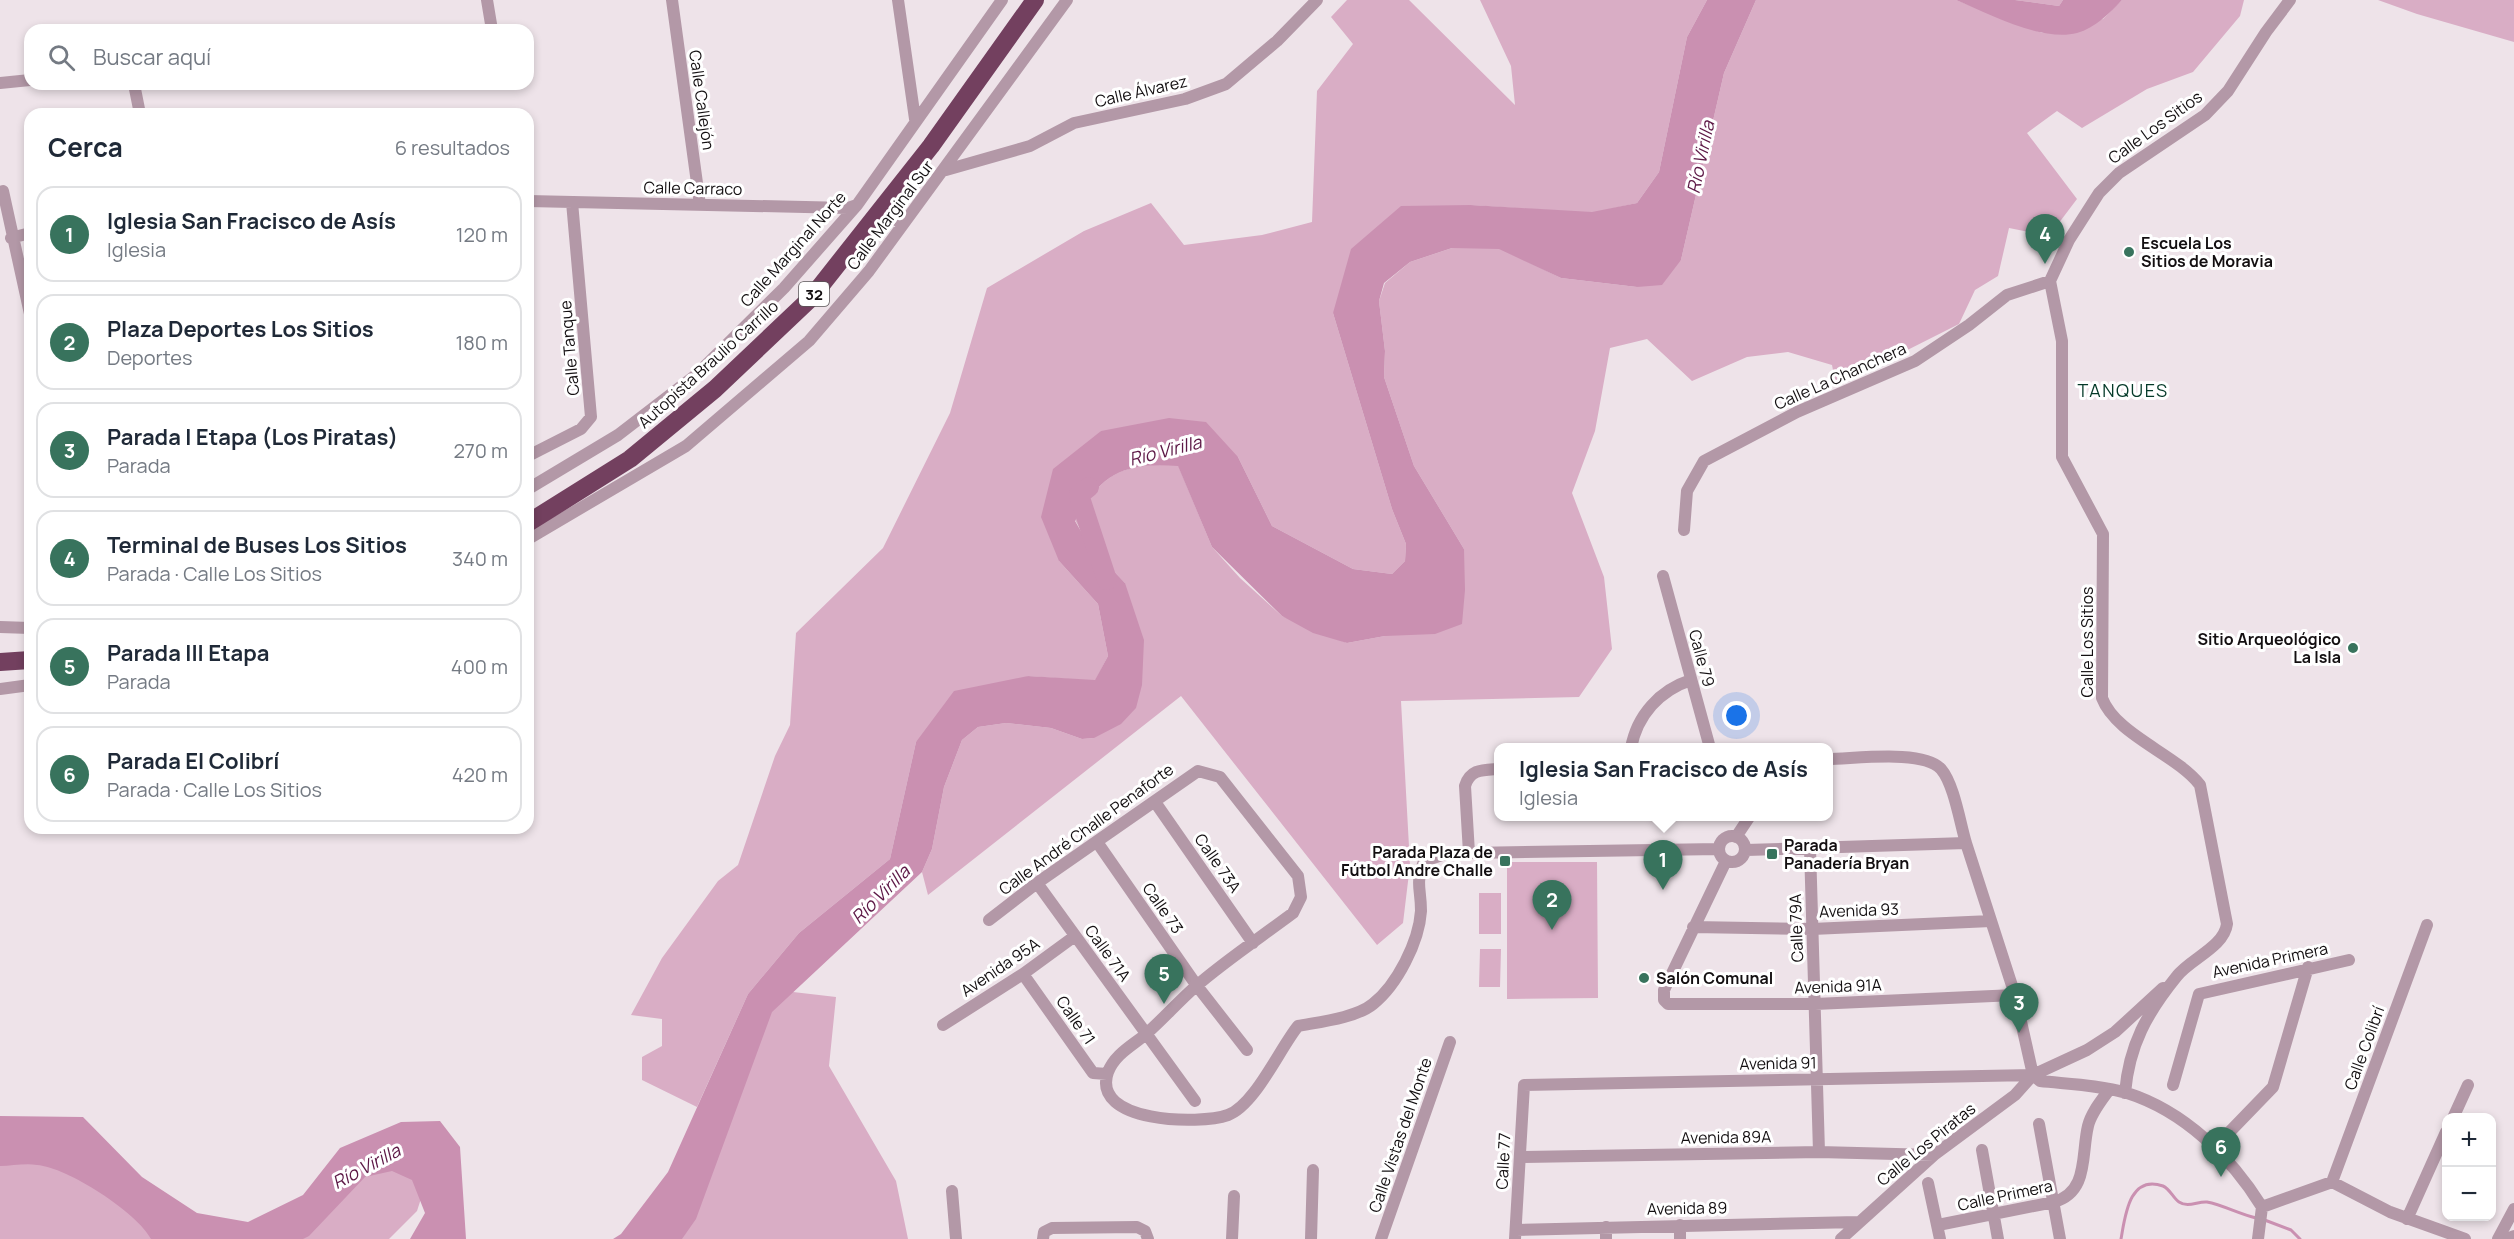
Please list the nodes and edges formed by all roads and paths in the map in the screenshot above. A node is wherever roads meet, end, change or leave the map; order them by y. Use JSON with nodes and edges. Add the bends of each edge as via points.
{"nodes":[{"id":1,"x":487,"y":0,"type":"edge"},
{"id":2,"x":672,"y":0,"type":"edge"},
{"id":3,"x":898,"y":0,"type":"edge"},
{"id":4,"x":1002,"y":0,"type":"edge"},
{"id":5,"x":1035,"y":0,"type":"edge"},
{"id":6,"x":1067,"y":0,"type":"edge"},
{"id":7,"x":1317,"y":0,"type":"edge"},
{"id":8,"x":2290,"y":0,"type":"edge"},
{"id":9,"x":491,"y":24,"type":"edge"},
{"id":10,"x":24,"y":81,"type":"edge"},
{"id":11,"x":0,"y":83,"type":"edge"},
{"id":12,"x":135,"y":90,"type":"edge"},
{"id":13,"x":139,"y":108,"type":"edge"},
{"id":14,"x":915,"y":119,"type":"junction"},
{"id":15,"x":945,"y":170,"type":"junction"},
{"id":16,"x":3,"y":191,"type":"dead end"},
{"id":17,"x":534,"y":201,"type":"edge"},
{"id":18,"x":572,"y":202,"type":"junction"},
{"id":19,"x":700,"y":205,"type":"junction"},
{"id":20,"x":857,"y":205,"type":"junction"},
{"id":21,"x":884,"y":208,"type":"junction"},
{"id":22,"x":902,"y":225,"type":"junction"},
{"id":23,"x":24,"y":235,"type":"edge"},
{"id":24,"x":11,"y":238,"type":"junction"},
{"id":25,"x":2050,"y":281,"type":"junction"},
{"id":26,"x":24,"y":290,"type":"edge"},
{"id":27,"x":534,"y":453,"type":"edge"},
{"id":28,"x":534,"y":485,"type":"edge"},
{"id":29,"x":534,"y":519,"type":"edge"},
{"id":30,"x":1684,"y":530,"type":"dead end"},
{"id":31,"x":534,"y":535,"type":"edge"},
{"id":32,"x":1663,"y":576,"type":"dead end"},
{"id":33,"x":0,"y":627,"type":"edge"},
{"id":34,"x":24,"y":628,"type":"edge"},
{"id":35,"x":24,"y":660,"type":"edge"},
{"id":36,"x":0,"y":662,"type":"edge"},
{"id":37,"x":1691,"y":680,"type":"junction"},
{"id":38,"x":24,"y":686,"type":"edge"},
{"id":39,"x":0,"y":688,"type":"edge"},
{"id":40,"x":1631,"y":743,"type":"edge"},
{"id":41,"x":1709,"y":743,"type":"edge"},
{"id":42,"x":1833,"y":759,"type":"edge"},
{"id":43,"x":1494,"y":769,"type":"edge"},
{"id":44,"x":1155,"y":802,"type":"junction"},
{"id":45,"x":1747,"y":821,"type":"edge"},
{"id":46,"x":1736,"y":837,"type":"junction"},
{"id":47,"x":1096,"y":842,"type":"junction"},
{"id":48,"x":1966,"y":843,"type":"junction"},
{"id":49,"x":1810,"y":848,"type":"junction"},
{"id":50,"x":1719,"y":849,"type":"junction"},
{"id":51,"x":1746,"y":850,"type":"junction"},
{"id":52,"x":1469,"y":853,"type":"junction"},
{"id":53,"x":1726,"y":861,"type":"junction"},
{"id":54,"x":1036,"y":883,"type":"junction"},
{"id":55,"x":989,"y":920,"type":"dead end"},
{"id":56,"x":1991,"y":921,"type":"junction"},
{"id":57,"x":2427,"y":925,"type":"dead end"},
{"id":58,"x":1693,"y":927,"type":"junction"},
{"id":59,"x":1812,"y":928,"type":"junction"},
{"id":60,"x":1075,"y":936,"type":"junction"},
{"id":61,"x":1253,"y":943,"type":"junction"},
{"id":62,"x":2349,"y":960,"type":"dead end"},
{"id":63,"x":2308,"y":967,"type":"junction"},
{"id":64,"x":1023,"y":974,"type":"junction"},
{"id":65,"x":2178,"y":975,"type":"junction"},
{"id":66,"x":1197,"y":986,"type":"junction"},
{"id":67,"x":2015,"y":996,"type":"junction"},
{"id":68,"x":1815,"y":1004,"type":"junction"},
{"id":69,"x":943,"y":1025,"type":"dead end"},
{"id":70,"x":1146,"y":1034,"type":"junction"},
{"id":71,"x":1450,"y":1042,"type":"dead end"},
{"id":72,"x":1247,"y":1050,"type":"dead end"},
{"id":73,"x":1107,"y":1074,"type":"junction"},
{"id":74,"x":2033,"y":1075,"type":"junction"},
{"id":75,"x":1817,"y":1078,"type":"junction"},
{"id":76,"x":2173,"y":1084,"type":"dead end"},
{"id":77,"x":1524,"y":1085,"type":"joint"},
{"id":78,"x":2468,"y":1085,"type":"dead end"},
{"id":79,"x":2109,"y":1090,"type":"junction"},
{"id":80,"x":2125,"y":1093,"type":"junction"},
{"id":81,"x":1195,"y":1101,"type":"dead end"},
{"id":82,"x":2455,"y":1113,"type":"edge"},
{"id":83,"x":2039,"y":1124,"type":"dead end"},
{"id":84,"x":2442,"y":1141,"type":"edge"},
{"id":85,"x":2215,"y":1147,"type":"junction"},
{"id":86,"x":1982,"y":1150,"type":"dead end"},
{"id":87,"x":1819,"y":1152,"type":"junction"},
{"id":88,"x":1934,"y":1155,"type":"junction"},
{"id":89,"x":1520,"y":1157,"type":"junction"},
{"id":90,"x":1313,"y":1170,"type":"dead end"},
{"id":91,"x":2332,"y":1182,"type":"junction"},
{"id":92,"x":1928,"y":1183,"type":"dead end"},
{"id":93,"x":952,"y":1191,"type":"dead end"},
{"id":94,"x":1234,"y":1196,"type":"dead end"},
{"id":95,"x":2054,"y":1202,"type":"junction"},
{"id":96,"x":2262,"y":1207,"type":"junction"},
{"id":97,"x":2514,"y":1209,"type":"edge"},
{"id":98,"x":1995,"y":1215,"type":"junction"},
{"id":99,"x":2407,"y":1219,"type":"junction"},
{"id":100,"x":1858,"y":1222,"type":"junction"},
{"id":101,"x":1680,"y":1225,"type":"junction"},
{"id":102,"x":1938,"y":1225,"type":"junction"},
{"id":103,"x":1606,"y":1233,"type":"edge"},
{"id":104,"x":1516,"y":1234,"type":"edge"},
{"id":105,"x":2514,"y":1236,"type":"edge"},
{"id":106,"x":956,"y":1239,"type":"edge"},
{"id":107,"x":1043,"y":1239,"type":"edge"},
{"id":108,"x":1148,"y":1239,"type":"edge"},
{"id":109,"x":1232,"y":1239,"type":"edge"},
{"id":110,"x":1311,"y":1239,"type":"edge"},
{"id":111,"x":1381,"y":1239,"type":"edge"},
{"id":112,"x":1680,"y":1239,"type":"edge"},
{"id":113,"x":1841,"y":1239,"type":"edge"},
{"id":114,"x":1940,"y":1239,"type":"edge"},
{"id":115,"x":1998,"y":1239,"type":"edge"},
{"id":116,"x":2060,"y":1239,"type":"edge"},
{"id":117,"x":2258,"y":1239,"type":"edge"},
{"id":118,"x":2465,"y":1239,"type":"edge"},
{"id":119,"x":2498,"y":1239,"type":"edge"},
{"id":120,"x":2506,"y":1239,"type":"edge"}],
"edges":[{"from":1,"to":9,"type":"street"},
{"from":2,"to":19,"type":"street","name":"Calle Callejón"},
{"from":3,"to":14,"type":"street"},
{"from":4,"to":14,"type":"street","name":"Calle Marginal Norte"},
{"from":5,"to":21,"type":"highway","name":"Autopista Braulio Carrillo","number":"32"},
{"from":6,"to":15,"type":"street","name":"Calle Marginal Sur"},
{"from":7,"to":15,"type":"street","name":"Calle Álvarez","via":[[1226,84],[1185,99],[1074,123],[1030,146]]},
{"from":8,"to":25,"type":"street","name":"Calle Los Sitios","via":[[2228,91],[2205,115],[2119,173],[2099,193],[2069,240]]},
{"from":10,"to":11,"type":"street"},
{"from":12,"to":13,"type":"street"},
{"from":14,"to":20,"type":"street","name":"Calle Marginal Norte"},
{"from":15,"to":22,"type":"street","name":"Calle Marginal Sur"},
{"from":16,"to":24,"type":"street"},
{"from":17,"to":18,"type":"street","name":"Calle Carraco"},
{"from":18,"to":19,"type":"street","name":"Calle Carraco"},
{"from":18,"to":27,"type":"street","name":"Calle Tanque","via":[[591,417],[580,429]]},
{"from":19,"to":20,"type":"street","name":"Calle Carraco"},
{"from":20,"to":28,"type":"street","name":"Calle Marginal Norte","via":[[784,288],[696,375],[618,435]]},
{"from":21,"to":22,"type":"street"},
{"from":21,"to":29,"type":"highway","name":"Autopista Braulio Carrillo","number":"32","via":[[811,298],[715,389],[630,459]]},
{"from":22,"to":31,"type":"street","name":"Calle Marginal Sur","via":[[869,271],[809,341],[686,446]]},
{"from":23,"to":24,"type":"street"},
{"from":24,"to":26,"type":"street"},
{"from":25,"to":30,"type":"street","name":"Calle La Chanchera","via":[[2007,295],[1915,361],[1797,412],[1704,461],[1687,491]]},
{"from":25,"to":65,"type":"street","name":"Calle Los Sitios","via":[[2062,341],[2062,457],[2103,534],[2102,698],[2129,729],[2198,782],[2205,801],[2226,928]]},
{"from":32,"to":37,"type":"street","name":"Calle 79"},
{"from":33,"to":34,"type":"street"},
{"from":35,"to":36,"type":"highway"},
{"from":37,"to":40,"type":"street","via":[[1658,698],[1637,726]]},
{"from":37,"to":41,"type":"street","name":"Calle 79"},
{"from":38,"to":39,"type":"street"},
{"from":42,"to":48,"type":"street","via":[[1910,757],[1934,763],[1947,780]]},
{"from":43,"to":52,"type":"street","via":[[1479,770],[1467,778]]},
{"from":44,"to":47,"type":"street","name":"Calle André Challe Penaforte"},
{"from":44,"to":61,"type":"street","name":"Calle 73A"},
{"from":44,"to":61,"type":"street","name":"Calle André Challe Penaforte","via":[[1198,771],[1220,777],[1298,876],[1301,897],[1293,913]]},
{"from":45,"to":46,"type":"street"},
{"from":46,"to":50,"type":"street","via":[[1723,840]]},
{"from":46,"to":51,"type":"street"},
{"from":47,"to":54,"type":"street","name":"Calle André Challe Penaforte"},
{"from":47,"to":66,"type":"street","name":"Calle 73"},
{"from":48,"to":49,"type":"street"},
{"from":48,"to":56,"type":"street"},
{"from":49,"to":51,"type":"street"},
{"from":49,"to":59,"type":"street","name":"Calle 79A"},
{"from":50,"to":52,"type":"street"},
{"from":50,"to":53,"type":"street"},
{"from":51,"to":53,"type":"street","via":[[1737,862]]},
{"from":52,"to":73,"type":"street","via":[[1424,861],[1418,878],[1421,911],[1414,942],[1403,967],[1373,1005],[1341,1018],[1298,1026],[1283,1044],[1267,1075],[1229,1115],[1189,1119],[1128,1111],[1110,1097]]},
{"from":53,"to":58,"type":"street"},
{"from":54,"to":55,"type":"street","name":"Calle André Challe Penaforte"},
{"from":54,"to":60,"type":"street","name":"Calle 71A"},
{"from":56,"to":59,"type":"street","name":"Avenida 93"},
{"from":56,"to":67,"type":"street"},
{"from":57,"to":91,"type":"street","name":"Calle Colibrí"},
{"from":58,"to":59,"type":"street","name":"Avenida 93"},
{"from":58,"to":68,"type":"street","name":"Avenida 91A","via":[[1664,990],[1664,1000],[1674,1006]]},
{"from":59,"to":68,"type":"street","name":"Calle 79A"},
{"from":60,"to":64,"type":"street","name":"Avenida 95A"},
{"from":60,"to":70,"type":"street","name":"Calle 71A"},
{"from":61,"to":66,"type":"street","name":"Calle André Challe Penaforte"},
{"from":62,"to":63,"type":"street","name":"Avenida Primera"},
{"from":63,"to":76,"type":"street","name":"Avenida Primera","via":[[2199,994]]},
{"from":63,"to":85,"type":"street","via":[[2273,1087]]},
{"from":64,"to":69,"type":"street","name":"Avenida 95A"},
{"from":64,"to":73,"type":"street","name":"Calle 71","via":[[1093,1073]]},
{"from":65,"to":74,"type":"street","via":[[2115,1032]]},
{"from":65,"to":80,"type":"street","name":"Calle Los Sitios","via":[[2135,1041]]},
{"from":66,"to":70,"type":"street","name":"Calle André Challe Penaforte"},
{"from":66,"to":72,"type":"street","name":"Calle 73"},
{"from":67,"to":68,"type":"street","name":"Avenida 91A"},
{"from":67,"to":74,"type":"street"},
{"from":68,"to":75,"type":"street","name":"Calle 79A"},
{"from":70,"to":73,"type":"street","name":"Calle André Challe Penaforte","via":[[1115,1059]]},
{"from":70,"to":81,"type":"street","name":"Calle 71A"},
{"from":71,"to":111,"type":"street","name":"Calle Vistas del Monte"},
{"from":74,"to":75,"type":"street","name":"Avenida 91"},
{"from":74,"to":79,"type":"street","via":[[2040,1081]]},
{"from":74,"to":88,"type":"street","name":"Calle Los Piratas","via":[[2015,1095]]},
{"from":75,"to":77,"type":"street","name":"Avenida 91"},
{"from":75,"to":87,"type":"street","name":"Calle 79A"},
{"from":77,"to":89,"type":"street","name":"Calle 77"},
{"from":78,"to":82,"type":"street"},
{"from":79,"to":80,"type":"street"},
{"from":79,"to":95,"type":"street","name":"Calle Primera","via":[[2091,1117],[2084,1166],[2076,1186],[2064,1199]]},
{"from":80,"to":85,"type":"street","via":[[2151,1102]]},
{"from":83,"to":95,"type":"street"},
{"from":84,"to":99,"type":"street"},
{"from":85,"to":96,"type":"street"},
{"from":86,"to":98,"type":"street"},
{"from":87,"to":88,"type":"street","name":"Avenida 89A"},
{"from":87,"to":89,"type":"street","name":"Avenida 89A"},
{"from":88,"to":100,"type":"street","name":"Calle Los Piratas"},
{"from":89,"to":104,"type":"street","name":"Calle 77"},
{"from":90,"to":110,"type":"street"},
{"from":91,"to":96,"type":"street"},
{"from":91,"to":99,"type":"street"},
{"from":92,"to":102,"type":"street"},
{"from":93,"to":106,"type":"street"},
{"from":94,"to":109,"type":"street"},
{"from":95,"to":98,"type":"street","name":"Calle Primera"},
{"from":95,"to":116,"type":"street"},
{"from":96,"to":117,"type":"street"},
{"from":97,"to":119,"type":"street"},
{"from":98,"to":102,"type":"street","name":"Calle Primera"},
{"from":98,"to":115,"type":"street"},
{"from":99,"to":118,"type":"street"},
{"from":100,"to":101,"type":"street","name":"Avenida 89"},
{"from":100,"to":113,"type":"street","name":"Calle Los Piratas"},
{"from":101,"to":103,"type":"street","name":"Avenida 89"},
{"from":101,"to":112,"type":"street"},
{"from":102,"to":114,"type":"street"},
{"from":103,"to":104,"type":"street","name":"Avenida 89"},
{"from":105,"to":120,"type":"street"},
{"from":107,"to":108,"type":"street","via":[[1044,1232],[1052,1228],[1137,1227],[1145,1231]]}]}
